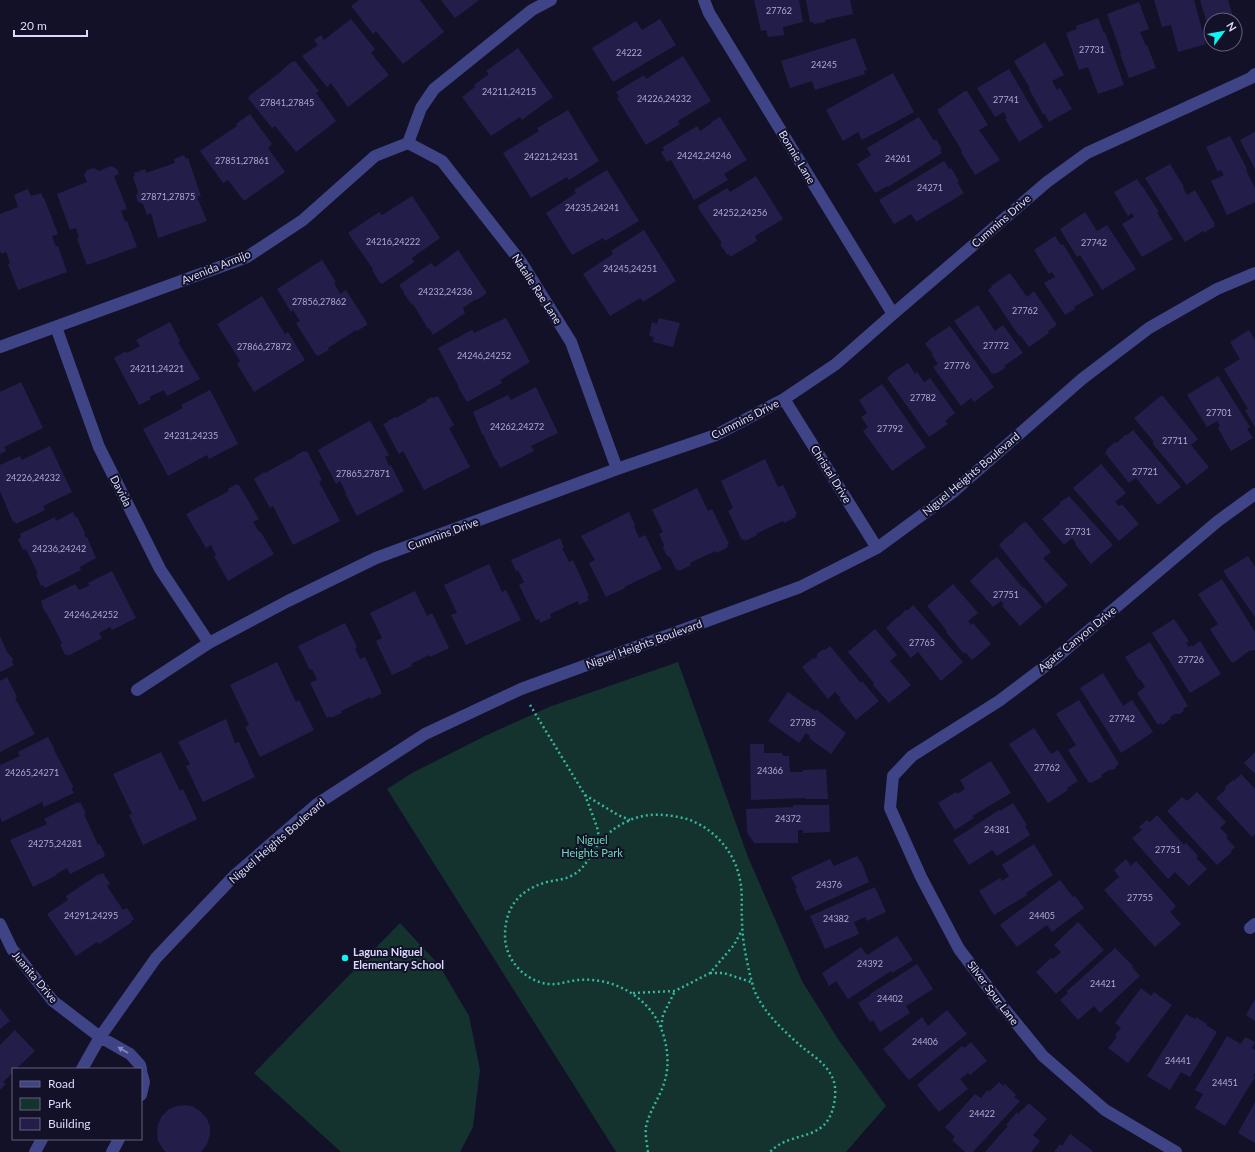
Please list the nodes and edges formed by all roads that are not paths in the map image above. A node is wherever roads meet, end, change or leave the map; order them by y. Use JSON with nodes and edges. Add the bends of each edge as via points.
{"nodes":[{"id":1,"x":551,"y":0,"type":"edge"},
{"id":2,"x":704,"y":0,"type":"edge"},
{"id":3,"x":1255,"y":74,"type":"edge"},
{"id":4,"x":408,"y":143,"type":"junction"},
{"id":5,"x":1255,"y":273,"type":"edge"},
{"id":6,"x":893,"y":314,"type":"junction"},
{"id":7,"x":56,"y":328,"type":"junction"},
{"id":8,"x":0,"y":347,"type":"edge"},
{"id":9,"x":784,"y":399,"type":"junction"},
{"id":10,"x":617,"y":469,"type":"junction"},
{"id":11,"x":1255,"y":494,"type":"edge"},
{"id":12,"x":877,"y":548,"type":"junction"},
{"id":13,"x":209,"y":643,"type":"junction"},
{"id":14,"x":137,"y":690,"type":"dead end"},
{"id":15,"x":894,"y":776,"type":"joint"},
{"id":16,"x":0,"y":924,"type":"edge"},
{"id":17,"x":100,"y":1037,"type":"junction"},
{"id":18,"x":83,"y":1068,"type":"edge"},
{"id":19,"x":141,"y":1068,"type":"edge"},
{"id":20,"x":142,"y":1074,"type":"edge"},
{"id":21,"x":142,"y":1091,"type":"edge"},
{"id":22,"x":41,"y":1140,"type":"edge"},
{"id":23,"x":118,"y":1140,"type":"edge"},
{"id":24,"x":35,"y":1152,"type":"edge"},
{"id":25,"x":112,"y":1152,"type":"edge"},
{"id":26,"x":1176,"y":1152,"type":"edge"}],
"edges":[{"from":1,"to":4,"type":"street","via":[[532,10],[434,89],[421,108]]},
{"from":2,"to":6,"type":"street","name":"Bonnie Lane","via":[[709,13]]},
{"from":3,"to":6,"type":"street","name":"Cummins Drive","via":[[1087,153],[1047,182]]},
{"from":4,"to":7,"type":"street","name":"Avenida Armijo","via":[[375,156],[303,220],[247,257]]},
{"from":4,"to":10,"type":"street","name":"Natalie Rae Lane","via":[[442,161],[521,262],[571,342]]},
{"from":5,"to":12,"type":"street","name":"Niguel Heights Boulevard","via":[[1217,289],[1149,328],[1082,379],[952,493]]},
{"from":6,"to":9,"type":"street","name":"Cummins Drive","via":[[836,364]]},
{"from":7,"to":8,"type":"street","name":"Avenida Armijo"},
{"from":7,"to":13,"type":"street","name":"Davida","via":[[99,447],[160,569]]},
{"from":9,"to":10,"type":"street","name":"Cummins Drive","via":[[716,435]]},
{"from":9,"to":12,"type":"street","name":"Christal Drive"},
{"from":10,"to":13,"type":"street","name":"Cummins Drive","via":[[376,558]]},
{"from":11,"to":15,"type":"street","name":"Agate Canyon Drive","via":[[1218,520],[1056,658],[999,701],[912,756]]},
{"from":12,"to":17,"type":"street","name":"Niguel Heights Boulevard","via":[[800,587],[521,689],[425,734],[317,804],[235,875],[161,953]]},
{"from":13,"to":14,"type":"street","name":"Cummins Drive"},
{"from":15,"to":26,"type":"street","name":"Silver Spur Lane","via":[[890,808],[921,877],[960,949],[1003,1008],[1043,1056],[1105,1110]]},
{"from":16,"to":17,"type":"street","name":"Juanita Drive","via":[[12,949],[53,1001]]},
{"from":17,"to":18,"type":"street","name":"Niguel Heights Boulevard"},
{"from":19,"to":17,"type":"street","name":"Juanita Drive","one_way":true,"via":[[130,1054]]},
{"from":20,"to":21,"type":"street"},
{"from":22,"to":24,"type":"street"},
{"from":23,"to":25,"type":"street"}]}
